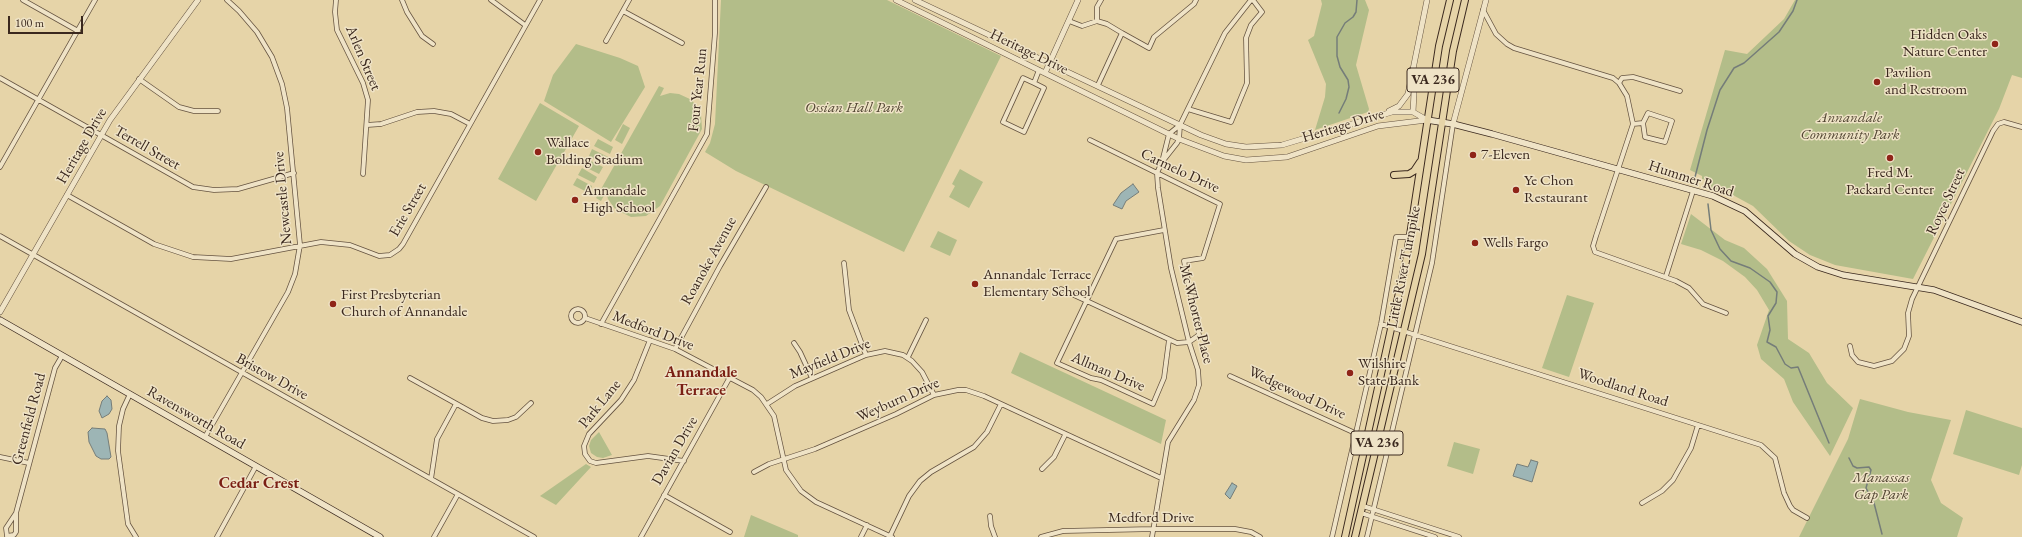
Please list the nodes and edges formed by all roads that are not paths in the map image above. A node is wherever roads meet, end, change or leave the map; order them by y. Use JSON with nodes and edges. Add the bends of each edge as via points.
{"nodes":[{"id":1,"x":23,"y":0,"type":"edge"},
{"id":2,"x":95,"y":0,"type":"edge"},
{"id":3,"x":198,"y":0,"type":"edge"},
{"id":4,"x":227,"y":0,"type":"edge"},
{"id":5,"x":336,"y":0,"type":"edge"},
{"id":6,"x":402,"y":0,"type":"edge"},
{"id":7,"x":491,"y":0,"type":"edge"},
{"id":8,"x":540,"y":0,"type":"edge"},
{"id":9,"x":629,"y":0,"type":"edge"},
{"id":10,"x":715,"y":0,"type":"edge"},
{"id":11,"x":896,"y":0,"type":"edge"},
{"id":12,"x":915,"y":0,"type":"edge"},
{"id":13,"x":1078,"y":0,"type":"edge"},
{"id":14,"x":1101,"y":0,"type":"edge"},
{"id":15,"x":1196,"y":0,"type":"edge"},
{"id":16,"x":1252,"y":0,"type":"edge"},
{"id":17,"x":1427,"y":0,"type":"edge"},
{"id":18,"x":1450,"y":0,"type":"edge"},
{"id":19,"x":1465,"y":0,"type":"edge"},
{"id":20,"x":1486,"y":0,"type":"edge"},
{"id":21,"x":1483,"y":10,"type":"junction"},
{"id":22,"x":623,"y":11,"type":"junction"},
{"id":23,"x":1069,"y":21,"type":"junction"},
{"id":24,"x":1097,"y":21,"type":"junction"},
{"id":25,"x":525,"y":25,"type":"junction"},
{"id":26,"x":78,"y":31,"type":"junction"},
{"id":27,"x":1122,"y":33,"type":"junction"},
{"id":28,"x":606,"y":41,"type":"dead end"},
{"id":29,"x":682,"y":43,"type":"dead end"},
{"id":30,"x":433,"y":44,"type":"dead end"},
{"id":31,"x":1416,"y":61,"type":"junction"},
{"id":32,"x":1049,"y":63,"type":"junction"},
{"id":33,"x":1042,"y":71,"type":"junction"},
{"id":34,"x":0,"y":78,"type":"edge"},
{"id":35,"x":140,"y":79,"type":"junction"},
{"id":36,"x":1034,"y":83,"type":"junction"},
{"id":37,"x":1619,"y":83,"type":"junction"},
{"id":38,"x":1098,"y":85,"type":"junction"},
{"id":39,"x":1680,"y":91,"type":"dead end"},
{"id":40,"x":38,"y":99,"type":"junction"},
{"id":41,"x":1188,"y":109,"type":"junction"},
{"id":42,"x":218,"y":111,"type":"dead end"},
{"id":43,"x":1413,"y":112,"type":"junction"},
{"id":44,"x":1382,"y":114,"type":"junction"},
{"id":45,"x":1427,"y":120,"type":"junction"},
{"id":46,"x":1442,"y":122,"type":"junction"},
{"id":47,"x":1643,"y":123,"type":"junction"},
{"id":48,"x":470,"y":124,"type":"junction"},
{"id":49,"x":1453,"y":124,"type":"junction"},
{"id":50,"x":1633,"y":124,"type":"junction"},
{"id":51,"x":367,"y":125,"type":"junction"},
{"id":52,"x":1180,"y":125,"type":"junction"},
{"id":53,"x":2022,"y":127,"type":"edge"},
{"id":54,"x":1169,"y":134,"type":"junction"},
{"id":55,"x":101,"y":135,"type":"junction"},
{"id":56,"x":1179,"y":139,"type":"junction"},
{"id":57,"x":1090,"y":140,"type":"dead end"},
{"id":58,"x":1422,"y":159,"type":"junction"},
{"id":59,"x":1162,"y":162,"type":"junction"},
{"id":60,"x":0,"y":167,"type":"edge"},
{"id":61,"x":1619,"y":170,"type":"junction"},
{"id":62,"x":294,"y":173,"type":"junction"},
{"id":63,"x":363,"y":174,"type":"dead end"},
{"id":64,"x":1157,"y":174,"type":"junction"},
{"id":65,"x":1394,"y":175,"type":"dead end"},
{"id":66,"x":766,"y":187,"type":"dead end"},
{"id":67,"x":1693,"y":191,"type":"junction"},
{"id":68,"x":67,"y":195,"type":"junction"},
{"id":69,"x":1164,"y":230,"type":"junction"},
{"id":70,"x":0,"y":236,"type":"edge"},
{"id":71,"x":1410,"y":237,"type":"junction"},
{"id":72,"x":300,"y":245,"type":"junction"},
{"id":73,"x":33,"y":255,"type":"junction"},
{"id":74,"x":844,"y":263,"type":"dead end"},
{"id":75,"x":1666,"y":276,"type":"junction"},
{"id":76,"x":1919,"y":287,"type":"junction"},
{"id":77,"x":1061,"y":289,"type":"dead end"},
{"id":78,"x":1087,"y":301,"type":"junction"},
{"id":79,"x":0,"y":312,"type":"edge"},
{"id":80,"x":1726,"y":313,"type":"dead end"},
{"id":81,"x":585,"y":318,"type":"dead end"},
{"id":82,"x":0,"y":320,"type":"edge"},
{"id":83,"x":926,"y":320,"type":"dead end"},
{"id":84,"x":2022,"y":322,"type":"edge"},
{"id":85,"x":601,"y":324,"type":"junction"},
{"id":86,"x":1381,"y":324,"type":"junction"},
{"id":87,"x":1391,"y":327,"type":"junction"},
{"id":88,"x":1405,"y":331,"type":"junction"},
{"id":89,"x":1415,"y":334,"type":"junction"},
{"id":90,"x":650,"y":340,"type":"junction"},
{"id":91,"x":1169,"y":340,"type":"junction"},
{"id":92,"x":1189,"y":342,"type":"junction"},
{"id":93,"x":794,"y":343,"type":"dead end"},
{"id":94,"x":1850,"y":346,"type":"dead end"},
{"id":95,"x":675,"y":348,"type":"junction"},
{"id":96,"x":866,"y":355,"type":"junction"},
{"id":97,"x":62,"y":356,"type":"junction"},
{"id":98,"x":908,"y":357,"type":"junction"},
{"id":99,"x":241,"y":373,"type":"junction"},
{"id":100,"x":1230,"y":376,"type":"dead end"},
{"id":101,"x":730,"y":377,"type":"junction"},
{"id":102,"x":410,"y":378,"type":"dead end"},
{"id":103,"x":812,"y":378,"type":"junction"},
{"id":104,"x":130,"y":394,"type":"junction"},
{"id":105,"x":934,"y":395,"type":"junction"},
{"id":106,"x":531,"y":403,"type":"dead end"},
{"id":107,"x":456,"y":404,"type":"junction"},
{"id":108,"x":767,"y":404,"type":"junction"},
{"id":109,"x":1001,"y":404,"type":"junction"},
{"id":110,"x":1698,"y":425,"type":"junction"},
{"id":111,"x":1355,"y":433,"type":"junction"},
{"id":112,"x":1065,"y":434,"type":"junction"},
{"id":113,"x":205,"y":437,"type":"junction"},
{"id":114,"x":0,"y":457,"type":"edge"},
{"id":115,"x":684,"y":461,"type":"junction"},
{"id":116,"x":782,"y":461,"type":"junction"},
{"id":117,"x":29,"y":463,"type":"junction"},
{"id":118,"x":256,"y":466,"type":"junction"},
{"id":119,"x":1042,"y":469,"type":"dead end"},
{"id":120,"x":754,"y":472,"type":"dead end"},
{"id":121,"x":1161,"y":478,"type":"junction"},
{"id":122,"x":431,"y":479,"type":"junction"},
{"id":123,"x":458,"y":494,"type":"junction"},
{"id":124,"x":664,"y":495,"type":"junction"},
{"id":125,"x":1642,"y":504,"type":"dead end"},
{"id":126,"x":1363,"y":506,"type":"junction"},
{"id":127,"x":1373,"y":509,"type":"junction"},
{"id":128,"x":16,"y":513,"type":"junction"},
{"id":129,"x":1361,"y":513,"type":"junction"},
{"id":130,"x":990,"y":516,"type":"dead end"},
{"id":131,"x":1372,"y":517,"type":"junction"},
{"id":132,"x":1807,"y":518,"type":"dead end"},
{"id":133,"x":867,"y":525,"type":"junction"},
{"id":134,"x":1153,"y":529,"type":"junction"},
{"id":135,"x":1080,"y":530,"type":"junction"},
{"id":136,"x":730,"y":532,"type":"dead end"},
{"id":137,"x":136,"y":537,"type":"edge"},
{"id":138,"x":217,"y":537,"type":"edge"},
{"id":139,"x":380,"y":537,"type":"edge"},
{"id":140,"x":434,"y":537,"type":"edge"},
{"id":141,"x":534,"y":537,"type":"edge"},
{"id":142,"x":641,"y":537,"type":"edge"},
{"id":143,"x":861,"y":537,"type":"edge"},
{"id":144,"x":891,"y":537,"type":"edge"},
{"id":145,"x":996,"y":537,"type":"edge"},
{"id":146,"x":1041,"y":537,"type":"edge"},
{"id":147,"x":1080,"y":537,"type":"edge"},
{"id":148,"x":1152,"y":537,"type":"edge"},
{"id":149,"x":1260,"y":537,"type":"edge"},
{"id":150,"x":1332,"y":537,"type":"edge"},
{"id":151,"x":1345,"y":537,"type":"edge"},
{"id":152,"x":1355,"y":537,"type":"edge"},
{"id":153,"x":1367,"y":537,"type":"edge"},
{"id":154,"x":1435,"y":537,"type":"edge"},
{"id":155,"x":1459,"y":537,"type":"edge"}],
"edges":[{"from":1,"to":26,"type":"street"},
{"from":2,"to":26,"type":"street"},
{"from":3,"to":35,"type":"street","name":"Heritage Drive"},
{"from":4,"to":62,"type":"street","name":"Newcastle Drive","via":[[257,32],[278,70],[286,103]]},
{"from":5,"to":51,"type":"street","name":"Arlen Street","via":[[337,30],[366,92]]},
{"from":6,"to":30,"type":"street","via":[[422,36]]},
{"from":7,"to":25,"type":"street"},
{"from":8,"to":25,"type":"street","name":"Erie Street"},
{"from":9,"to":22,"type":"street"},
{"from":10,"to":85,"type":"street","name":"Four Year Run","via":[[707,134]]},
{"from":11,"to":33,"type":"street","name":"Heritage Drive"},
{"from":12,"to":32,"type":"street","name":"Heritage Drive"},
{"from":13,"to":23,"type":"street"},
{"from":14,"to":24,"type":"street","via":[[1097,7]]},
{"from":15,"to":27,"type":"street","via":[[1154,37],[1149,48]]},
{"from":16,"to":41,"type":"street","via":[[1225,33]]},
{"from":16,"to":41,"type":"street","via":[[1262,12],[1251,25],[1246,38],[1247,83],[1231,122]]},
{"from":17,"to":31,"type":"street"},
{"from":18,"to":45,"type":"main road","name":"Little River Turnpike","number":"VA 236","via":[[1439,46]]},
{"from":19,"to":46,"type":"main road","name":"Little River Turnpike","number":"VA 236","via":[[1453,51]]},
{"from":20,"to":21,"type":"street"},
{"from":21,"to":37,"type":"street","via":[[1496,34],[1514,48],[1603,74]]},
{"from":21,"to":49,"type":"street"},
{"from":22,"to":28,"type":"street"},
{"from":22,"to":29,"type":"street"},
{"from":23,"to":24,"type":"street","via":[[1082,26]]},
{"from":23,"to":32,"type":"street"},
{"from":24,"to":27,"type":"street"},
{"from":25,"to":48,"type":"street","name":"Erie Street"},
{"from":26,"to":40,"type":"street"},
{"from":27,"to":38,"type":"street"},
{"from":31,"to":43,"type":"street"},
{"from":31,"to":44,"type":"street","via":[[1404,101]]},
{"from":32,"to":33,"type":"street"},
{"from":32,"to":38,"type":"street","name":"Heritage Drive"},
{"from":33,"to":36,"type":"street"},
{"from":33,"to":54,"type":"street","name":"Heritage Drive"},
{"from":34,"to":40,"type":"street","name":"Terrell Street"},
{"from":35,"to":42,"type":"street","via":[[179,107],[194,111]]},
{"from":35,"to":55,"type":"street","name":"Heritage Drive"},
{"from":36,"to":36,"type":"street","via":[[1023,78],[1003,122],[1024,132],[1044,88]]},
{"from":37,"to":39,"type":"street","via":[[1622,78],[1633,77]]},
{"from":37,"to":50,"type":"street","via":[[1630,104]]},
{"from":38,"to":52,"type":"street","name":"Heritage Drive"},
{"from":40,"to":55,"type":"street","name":"Terrell Street"},
{"from":40,"to":60,"type":"street"},
{"from":41,"to":52,"type":"street"},
{"from":43,"to":44,"type":"street","name":"Heritage Drive"},
{"from":43,"to":45,"type":"street","name":"Heritage Drive"},
{"from":44,"to":52,"type":"street","name":"Heritage Drive","via":[[1292,143],[1272,146],[1246,147],[1226,144]]},
{"from":45,"to":46,"type":"main road","name":"Hummer Road"},
{"from":45,"to":56,"type":"street","name":"Heritage Drive","via":[[1378,126],[1274,159],[1246,160],[1224,156]]},
{"from":45,"to":58,"type":"main road","name":"Little River Turnpike","number":"VA 236"},
{"from":46,"to":49,"type":"main road","name":"Hummer Road"},
{"from":46,"to":88,"type":"main road","name":"Little River Turnpike","number":"VA 236","via":[[1422,254]]},
{"from":47,"to":47,"type":"street","via":[[1648,113],[1672,121],[1665,142],[1645,137]]},
{"from":47,"to":50,"type":"street"},
{"from":48,"to":51,"type":"street","via":[[452,114],[434,111],[417,112],[380,124]]},
{"from":48,"to":72,"type":"street","name":"Erie Street","via":[[403,244],[395,253],[379,256],[350,245],[333,242]]},
{"from":49,"to":61,"type":"main road","name":"Hummer Road"},
{"from":49,"to":89,"type":"street","via":[[1438,232]]},
{"from":50,"to":61,"type":"street"},
{"from":51,"to":63,"type":"street","name":"Arlen Street"},
{"from":52,"to":54,"type":"street"},
{"from":52,"to":56,"type":"street"},
{"from":53,"to":76,"type":"street","name":"Royce Street","via":[[2004,122],[1995,127]]},
{"from":54,"to":56,"type":"street","name":"Heritage Drive"},
{"from":54,"to":59,"type":"street","name":"McWhorter Place"},
{"from":55,"to":62,"type":"street","name":"Terrell Street","via":[[178,180],[202,189],[238,190]]},
{"from":55,"to":68,"type":"street","name":"Heritage Drive"},
{"from":56,"to":59,"type":"street","name":"McWhorter Place"},
{"from":57,"to":64,"type":"street","name":"Carmelo Drive"},
{"from":58,"to":65,"type":"main road","via":[[1409,174]]},
{"from":58,"to":71,"type":"main road","name":"Little River Turnpike","number":"VA 236"},
{"from":59,"to":64,"type":"street","name":"McWhorter Place"},
{"from":61,"to":67,"type":"main road","name":"Hummer Road"},
{"from":61,"to":75,"type":"street","via":[[1596,236],[1594,249],[1598,254]]},
{"from":62,"to":72,"type":"street","name":"Newcastle Drive"},
{"from":64,"to":69,"type":"street","name":"McWhorter Place"},
{"from":64,"to":92,"type":"street","name":"Carmelo Drive","via":[[1220,204],[1203,258],[1184,261],[1199,335]]},
{"from":66,"to":95,"type":"street","name":"Roanoke Avenue"},
{"from":67,"to":75,"type":"street"},
{"from":67,"to":76,"type":"main road","name":"Hummer Road","via":[[1724,200],[1745,211],[1795,254],[1818,267],[1843,275]]},
{"from":68,"to":72,"type":"street","name":"Erie Street","via":[[154,244],[193,257],[219,260],[238,258]]},
{"from":68,"to":73,"type":"street","name":"Heritage Drive"},
{"from":69,"to":78,"type":"street","name":"Allman Drive","via":[[1116,239]]},
{"from":69,"to":92,"type":"street","name":"McWhorter Place"},
{"from":70,"to":73,"type":"street","name":"Bristow Drive"},
{"from":71,"to":86,"type":"street","via":[[1396,237]]},
{"from":71,"to":87,"type":"main road","name":"Little River Turnpike","number":"VA 236"},
{"from":72,"to":99,"type":"street","name":"Newcastle Drive","via":[[291,285]]},
{"from":73,"to":79,"type":"street","name":"Heritage Drive"},
{"from":73,"to":99,"type":"street","name":"Bristow Drive"},
{"from":74,"to":96,"type":"street","via":[[849,310]]},
{"from":75,"to":80,"type":"street","via":[[1688,288],[1703,304]]},
{"from":76,"to":84,"type":"main road","name":"Hummer Road","via":[[1949,294]]},
{"from":76,"to":94,"type":"street","name":"Royce Street","via":[[1909,309],[1907,343],[1899,356],[1887,364],[1868,365],[1854,359]]},
{"from":77,"to":78,"type":"street"},
{"from":78,"to":91,"type":"street"},
{"from":78,"to":91,"type":"street","name":"Allman Drive","via":[[1057,363],[1153,404],[1164,378]]},
{"from":81,"to":85,"type":"street","name":"Medford Drive"},
{"from":82,"to":97,"type":"main road","name":"Ravensworth Road"},
{"from":83,"to":98,"type":"street"},
{"from":85,"to":90,"type":"street","name":"Medford Drive"},
{"from":86,"to":87,"type":"street","name":"Woodland Road"},
{"from":86,"to":111,"type":"street"},
{"from":87,"to":88,"type":"street","name":"Woodland Road"},
{"from":87,"to":151,"type":"main road","name":"Little River Turnpike","number":"VA 236"},
{"from":88,"to":89,"type":"street","name":"Woodland Road"},
{"from":88,"to":126,"type":"main road","name":"Little River Turnpike","number":"VA 236"},
{"from":89,"to":110,"type":"street","name":"Woodland Road"},
{"from":89,"to":127,"type":"street"},
{"from":90,"to":95,"type":"street","name":"Medford Drive"},
{"from":90,"to":115,"type":"street","name":"Park Lane","via":[[634,380],[621,400],[589,434],[584,446],[585,454],[596,463],[648,456]]},
{"from":91,"to":92,"type":"street","via":[[1177,343]]},
{"from":92,"to":121,"type":"street","name":"McWhorter Place","via":[[1198,370],[1199,385],[1194,400],[1168,442]]},
{"from":93,"to":103,"type":"street"},
{"from":95,"to":101,"type":"street","name":"Medford Drive"},
{"from":96,"to":98,"type":"street","name":"Mayfield Drive","via":[[885,351]]},
{"from":96,"to":103,"type":"street","name":"Mayfield Drive"},
{"from":97,"to":104,"type":"main road","name":"Ravensworth Road"},
{"from":97,"to":117,"type":"street","name":"Greenfield Road","via":[[55,368]]},
{"from":98,"to":105,"type":"street","via":[[922,372]]},
{"from":99,"to":113,"type":"street","name":"Newcastle Drive"},
{"from":99,"to":122,"type":"street","name":"Bristow Drive"},
{"from":100,"to":111,"type":"street","name":"Wedgewood Drive"},
{"from":101,"to":108,"type":"street","name":"Medford Drive","via":[[753,390]]},
{"from":101,"to":115,"type":"street","name":"Davian Drive"},
{"from":102,"to":107,"type":"street"},
{"from":103,"to":108,"type":"street","name":"Mayfield Drive","via":[[786,390]]},
{"from":104,"to":113,"type":"main road","name":"Ravensworth Road"},
{"from":104,"to":137,"type":"street","via":[[119,426],[118,451],[128,524]]},
{"from":105,"to":109,"type":"street","name":"Weyburn Drive","via":[[950,390],[966,390]]},
{"from":105,"to":116,"type":"street","name":"Weyburn Drive","via":[[889,418]]},
{"from":106,"to":107,"type":"street","via":[[520,415],[500,422],[482,418]]},
{"from":107,"to":122,"type":"street","via":[[437,439]]},
{"from":108,"to":116,"type":"street","name":"Medford Drive","via":[[777,424]]},
{"from":109,"to":112,"type":"street","name":"Weyburn Drive"},
{"from":109,"to":144,"type":"street","via":[[987,432],[974,447],[935,469],[920,481],[909,496]]},
{"from":110,"to":125,"type":"street","via":[[1691,448],[1673,480]]},
{"from":110,"to":132,"type":"street","name":"Woodland Road","via":[[1766,448],[1775,458],[1790,506]]},
{"from":111,"to":150,"type":"street"},
{"from":112,"to":119,"type":"street","via":[[1054,457]]},
{"from":112,"to":121,"type":"street","name":"Weyburn Drive"},
{"from":113,"to":118,"type":"main road","name":"Ravensworth Road"},
{"from":114,"to":117,"type":"street"},
{"from":115,"to":124,"type":"street","name":"Davian Drive"},
{"from":116,"to":120,"type":"street","name":"Weyburn Drive","via":[[768,464]]},
{"from":116,"to":133,"type":"street","name":"Medford Drive","via":[[790,478],[808,497]]},
{"from":117,"to":128,"type":"street","name":"Greenfield Road"},
{"from":118,"to":138,"type":"street"},
{"from":118,"to":139,"type":"main road","name":"Ravensworth Road"},
{"from":121,"to":134,"type":"street","name":"McWhorter Place"},
{"from":122,"to":123,"type":"street","name":"Bristow Drive"},
{"from":123,"to":140,"type":"street"},
{"from":123,"to":141,"type":"street","name":"Bristow Drive"},
{"from":124,"to":136,"type":"street"},
{"from":124,"to":142,"type":"street","name":"Davian Drive"},
{"from":126,"to":127,"type":"street"},
{"from":126,"to":129,"type":"main road","name":"Little River Turnpike","number":"VA 236"},
{"from":127,"to":131,"type":"street"},
{"from":127,"to":155,"type":"street"},
{"from":128,"to":128,"type":"street","name":"Greenfield Road","via":[[16,532],[7,536],[6,528]]},
{"from":129,"to":131,"type":"street"},
{"from":129,"to":152,"type":"main road","name":"Little River Turnpike","number":"VA 236"},
{"from":130,"to":145,"type":"street"},
{"from":131,"to":153,"type":"street"},
{"from":131,"to":154,"type":"street"},
{"from":133,"to":143,"type":"street"},
{"from":133,"to":144,"type":"street","name":"Medford Drive"},
{"from":134,"to":135,"type":"street","name":"Medford Drive"},
{"from":134,"to":148,"type":"street","name":"McWhorter Place"},
{"from":134,"to":149,"type":"street","name":"Medford Drive","via":[[1235,529],[1251,532]]},
{"from":135,"to":146,"type":"street","name":"Medford Drive","via":[[1063,531]]},
{"from":135,"to":147,"type":"street"}]}
